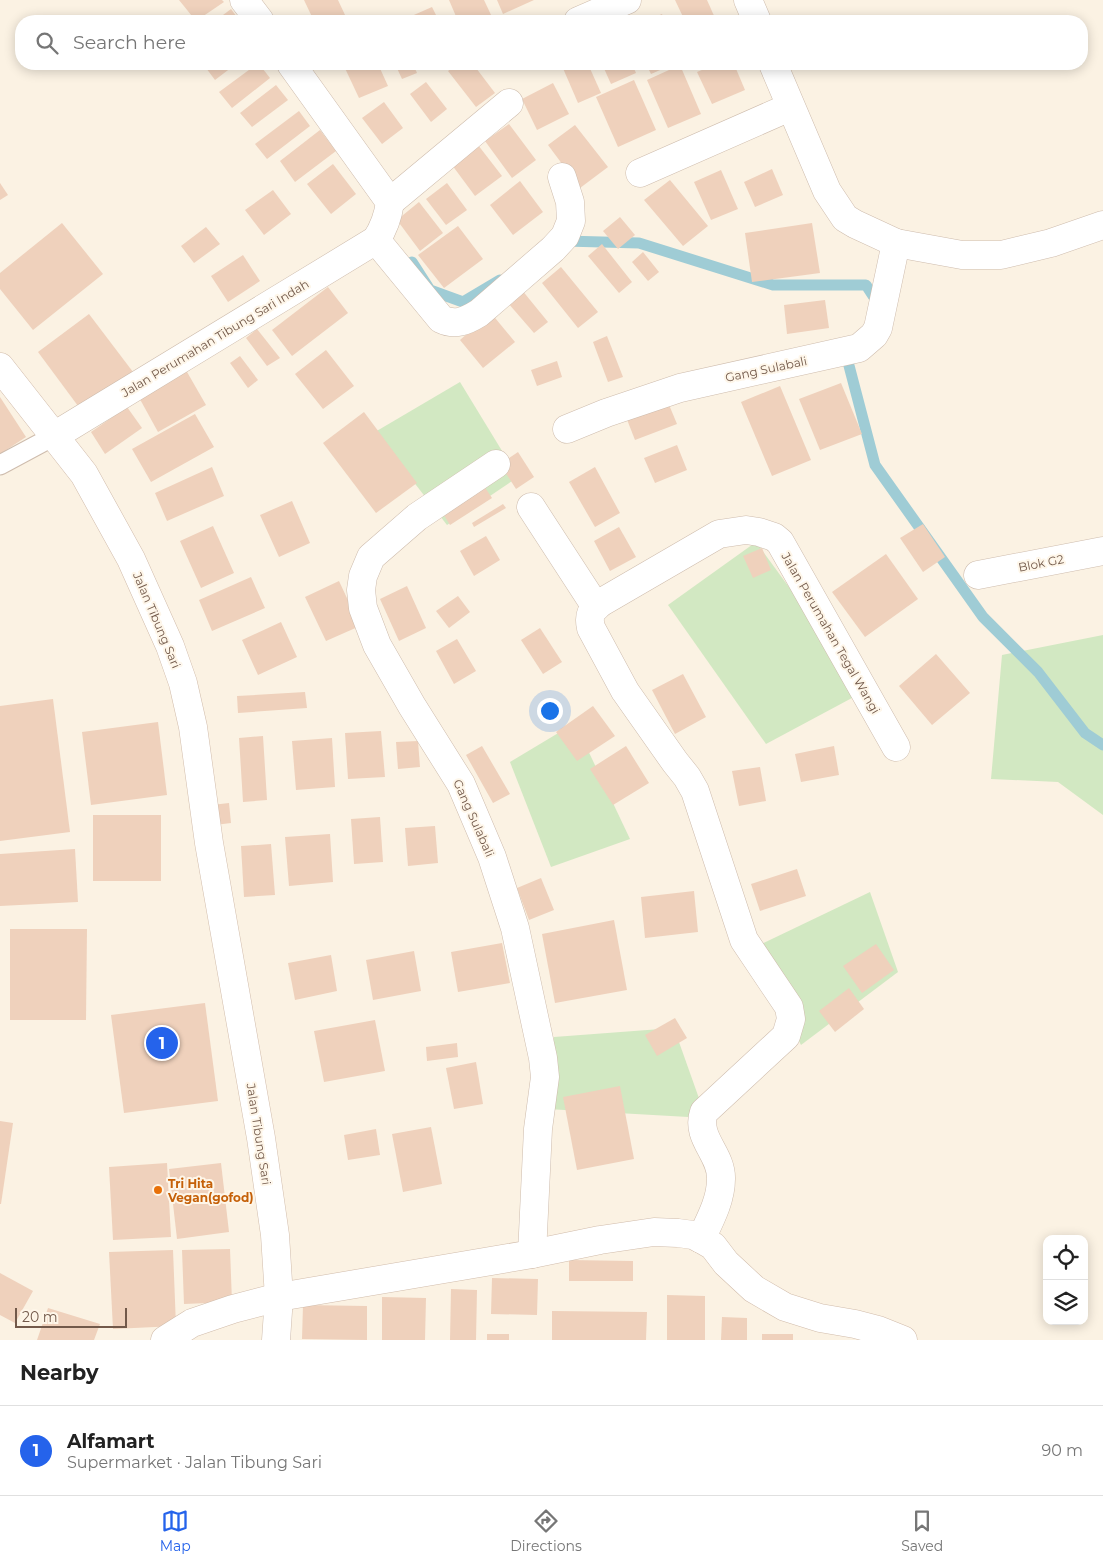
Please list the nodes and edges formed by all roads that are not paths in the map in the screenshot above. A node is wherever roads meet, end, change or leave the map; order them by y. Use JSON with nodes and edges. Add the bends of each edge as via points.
{"nodes":[{"id":1,"x":244,"y":0,"type":"edge"},
{"id":2,"x":627,"y":0,"type":"edge"},
{"id":3,"x":255,"y":15,"type":"edge"},
{"id":4,"x":592,"y":15,"type":"edge"},
{"id":5,"x":295,"y":70,"type":"edge"},
{"id":6,"x":775,"y":70,"type":"edge"},
{"id":7,"x":509,"y":102,"type":"dead end"},
{"id":8,"x":790,"y":107,"type":"junction"},
{"id":9,"x":640,"y":173,"type":"dead end"},
{"id":10,"x":562,"y":177,"type":"dead end"},
{"id":11,"x":390,"y":202,"type":"junction"},
{"id":12,"x":1103,"y":226,"type":"edge"},
{"id":13,"x":376,"y":240,"type":"junction"},
{"id":14,"x":896,"y":243,"type":"junction"},
{"id":15,"x":0,"y":367,"type":"edge"},
{"id":16,"x":567,"y":430,"type":"dead end"},
{"id":17,"x":54,"y":436,"type":"junction"},
{"id":18,"x":496,"y":464,"type":"dead end"},
{"id":19,"x":0,"y":465,"type":"edge"},
{"id":20,"x":531,"y":507,"type":"dead end"},
{"id":21,"x":1103,"y":551,"type":"edge"},
{"id":22,"x":978,"y":575,"type":"dead end"},
{"id":23,"x":596,"y":607,"type":"junction"},
{"id":24,"x":896,"y":747,"type":"dead end"},
{"id":25,"x":701,"y":1238,"type":"junction"},
{"id":26,"x":532,"y":1254,"type":"junction"},
{"id":27,"x":279,"y":1297,"type":"junction"},
{"id":28,"x":165,"y":1340,"type":"edge"},
{"id":29,"x":276,"y":1340,"type":"edge"},
{"id":30,"x":903,"y":1340,"type":"edge"}],
"edges":[{"from":1,"to":3,"type":"street"},
{"from":2,"to":4,"type":"street"},
{"from":5,"to":11,"type":"street"},
{"from":6,"to":8,"type":"street"},
{"from":7,"to":11,"type":"street"},
{"from":8,"to":9,"type":"street"},
{"from":8,"to":14,"type":"street","via":[[826,191],[845,218]]},
{"from":10,"to":13,"type":"street","via":[[570,202],[571,221],[565,236],[479,313],[465,321],[456,323],[441,319]]},
{"from":11,"to":13,"type":"street","via":[[385,225]]},
{"from":12,"to":14,"type":"street","via":[[1001,255],[962,255]]},
{"from":13,"to":17,"type":"street","name":"Jalan Perumahan Tibung Sari Indah"},
{"from":14,"to":16,"type":"street","name":"Gang Sulabali","via":[[878,328],[859,348],[680,388]]},
{"from":15,"to":17,"type":"street","name":"Jalan Tibung Sari"},
{"from":17,"to":19,"type":"lane"},
{"from":17,"to":27,"type":"street","name":"Jalan Tibung Sari","via":[[84,474],[131,559],[183,683],[261,1138],[275,1234]]},
{"from":18,"to":26,"type":"street","name":"Gang Sulabali","via":[[417,517],[371,557],[361,590],[363,608],[377,645],[461,784],[492,857],[515,928],[545,1077],[538,1129]]},
{"from":20,"to":23,"type":"street"},
{"from":21,"to":22,"type":"street","name":"Blok G2"},
{"from":23,"to":24,"type":"street","name":"Jalan Perumahan Tegal Wangi","via":[[719,534],[746,530],[774,537],[780,542]]},
{"from":23,"to":25,"type":"street","via":[[589,619],[591,628],[625,691],[688,777],[744,940],[789,1007],[792,1019],[786,1036],[704,1112],[702,1131],[722,1178],[714,1210]]},
{"from":25,"to":26,"type":"street","via":[[654,1232]]},
{"from":25,"to":30,"type":"street","via":[[713,1246],[726,1264],[754,1289],[785,1307],[878,1330]]},
{"from":26,"to":27,"type":"street"},
{"from":27,"to":28,"type":"street","via":[[192,1323]]},
{"from":27,"to":29,"type":"street","name":"Jalan Tibung Sari"}]}
